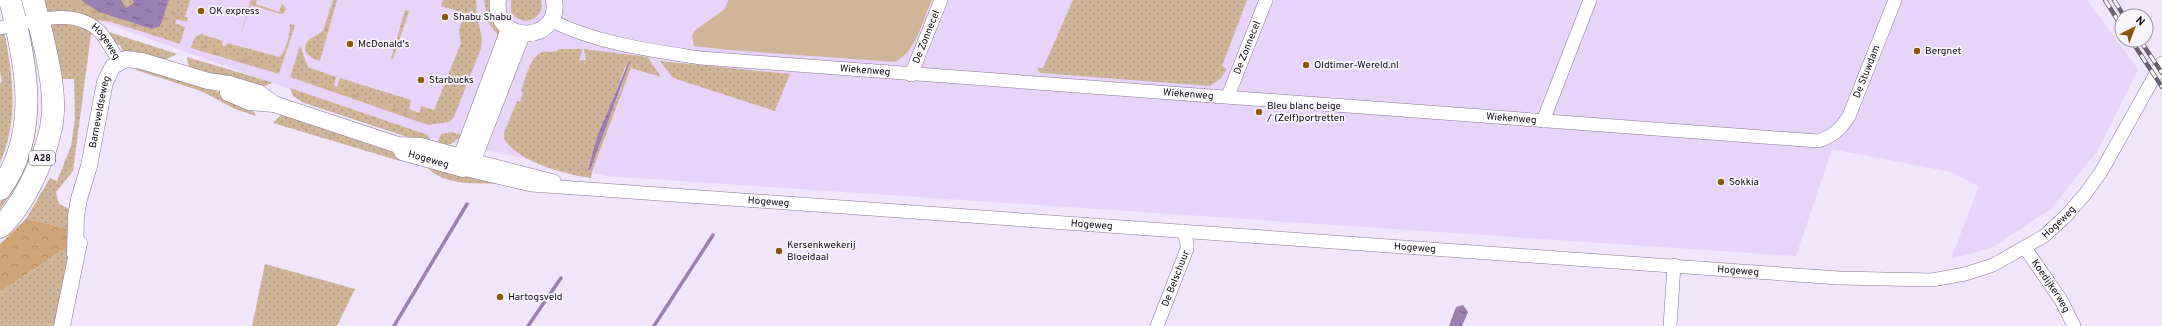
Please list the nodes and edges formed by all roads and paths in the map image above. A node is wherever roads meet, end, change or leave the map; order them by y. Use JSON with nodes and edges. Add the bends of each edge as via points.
{"nodes":[{"id":1,"x":10,"y":0,"type":"edge"},
{"id":2,"x":497,"y":0,"type":"edge"},
{"id":3,"x":554,"y":0,"type":"edge"},
{"id":4,"x":941,"y":0,"type":"edge"},
{"id":5,"x":1266,"y":0,"type":"edge"},
{"id":6,"x":1590,"y":0,"type":"edge"},
{"id":7,"x":1895,"y":0,"type":"edge"},
{"id":8,"x":36,"y":10,"type":"edge"},
{"id":9,"x":550,"y":20,"type":"junction"},
{"id":10,"x":8,"y":26,"type":"edge"},
{"id":11,"x":516,"y":31,"type":"junction"},
{"id":12,"x":120,"y":62,"type":"junction"},
{"id":13,"x":2162,"y":63,"type":"edge"},
{"id":14,"x":911,"y":75,"type":"junction"},
{"id":15,"x":1228,"y":96,"type":"junction"},
{"id":16,"x":1543,"y":121,"type":"junction"},
{"id":17,"x":1830,"y":137,"type":"joint"},
{"id":18,"x":466,"y":162,"type":"junction"},
{"id":19,"x":0,"y":189,"type":"edge"},
{"id":20,"x":0,"y":227,"type":"edge"},
{"id":21,"x":1183,"y":231,"type":"junction"},
{"id":22,"x":2025,"y":248,"type":"junction"},
{"id":23,"x":1674,"y":265,"type":"junction"},
{"id":24,"x":62,"y":326,"type":"edge"},
{"id":25,"x":1157,"y":326,"type":"edge"},
{"id":26,"x":1670,"y":326,"type":"edge"},
{"id":27,"x":2074,"y":326,"type":"edge"}],
"edges":[{"from":1,"to":10,"type":"highway","number":"A28"},
{"from":2,"to":11,"type":"street","via":[[501,20]]},
{"from":3,"to":9,"type":"street","via":[[554,12]]},
{"from":4,"to":14,"type":"street","name":"De Zonnecel"},
{"from":5,"to":15,"type":"street","name":"De Zonnecel"},
{"from":6,"to":16,"type":"street"},
{"from":7,"to":17,"type":"street","name":"De Stuwdam","via":[[1849,116],[1841,129]]},
{"from":8,"to":10,"type":"street","name":"Hogeweg"},
{"from":8,"to":12,"type":"street","name":"Hogeweg","via":[[91,26],[101,33]]},
{"from":8,"to":20,"type":"highway","number":"A28","via":[[50,78],[53,112],[45,149],[34,181]]},
{"from":9,"to":11,"type":"street","via":[[541,30]]},
{"from":9,"to":14,"type":"street","name":"Wiekenweg","via":[[578,34],[612,43],[694,57]]},
{"from":10,"to":19,"type":"highway","number":"A28","via":[[26,74],[26,124],[18,154]]},
{"from":11,"to":18,"type":"street","name":"Hogeweg"},
{"from":12,"to":18,"type":"street","name":"Hogeweg","via":[[126,59],[142,61],[208,81],[229,84],[259,93],[274,104],[398,145],[421,146]]},
{"from":12,"to":24,"type":"street","name":"Barneveldseweg","via":[[110,71],[105,82],[89,166],[76,216],[75,254]]},
{"from":13,"to":22,"type":"street","name":"Hogeweg","via":[[2086,194],[2044,236]]},
{"from":14,"to":15,"type":"street","name":"Wiekenweg"},
{"from":15,"to":16,"type":"street","name":"Wiekenweg"},
{"from":16,"to":17,"type":"street","name":"Wiekenweg","via":[[1818,141]]},
{"from":18,"to":21,"type":"street","name":"Hogeweg","via":[[531,184]]},
{"from":21,"to":23,"type":"street","name":"Hogeweg"},
{"from":21,"to":25,"type":"street","name":"De Belschuur","via":[[1187,248]]},
{"from":22,"to":23,"type":"street","name":"Hogeweg","via":[[1993,265],[1965,274],[1932,280],[1877,280]]},
{"from":22,"to":27,"type":"street","name":"Koedijkerweg","via":[[2061,300]]},
{"from":23,"to":26,"type":"street"}]}
